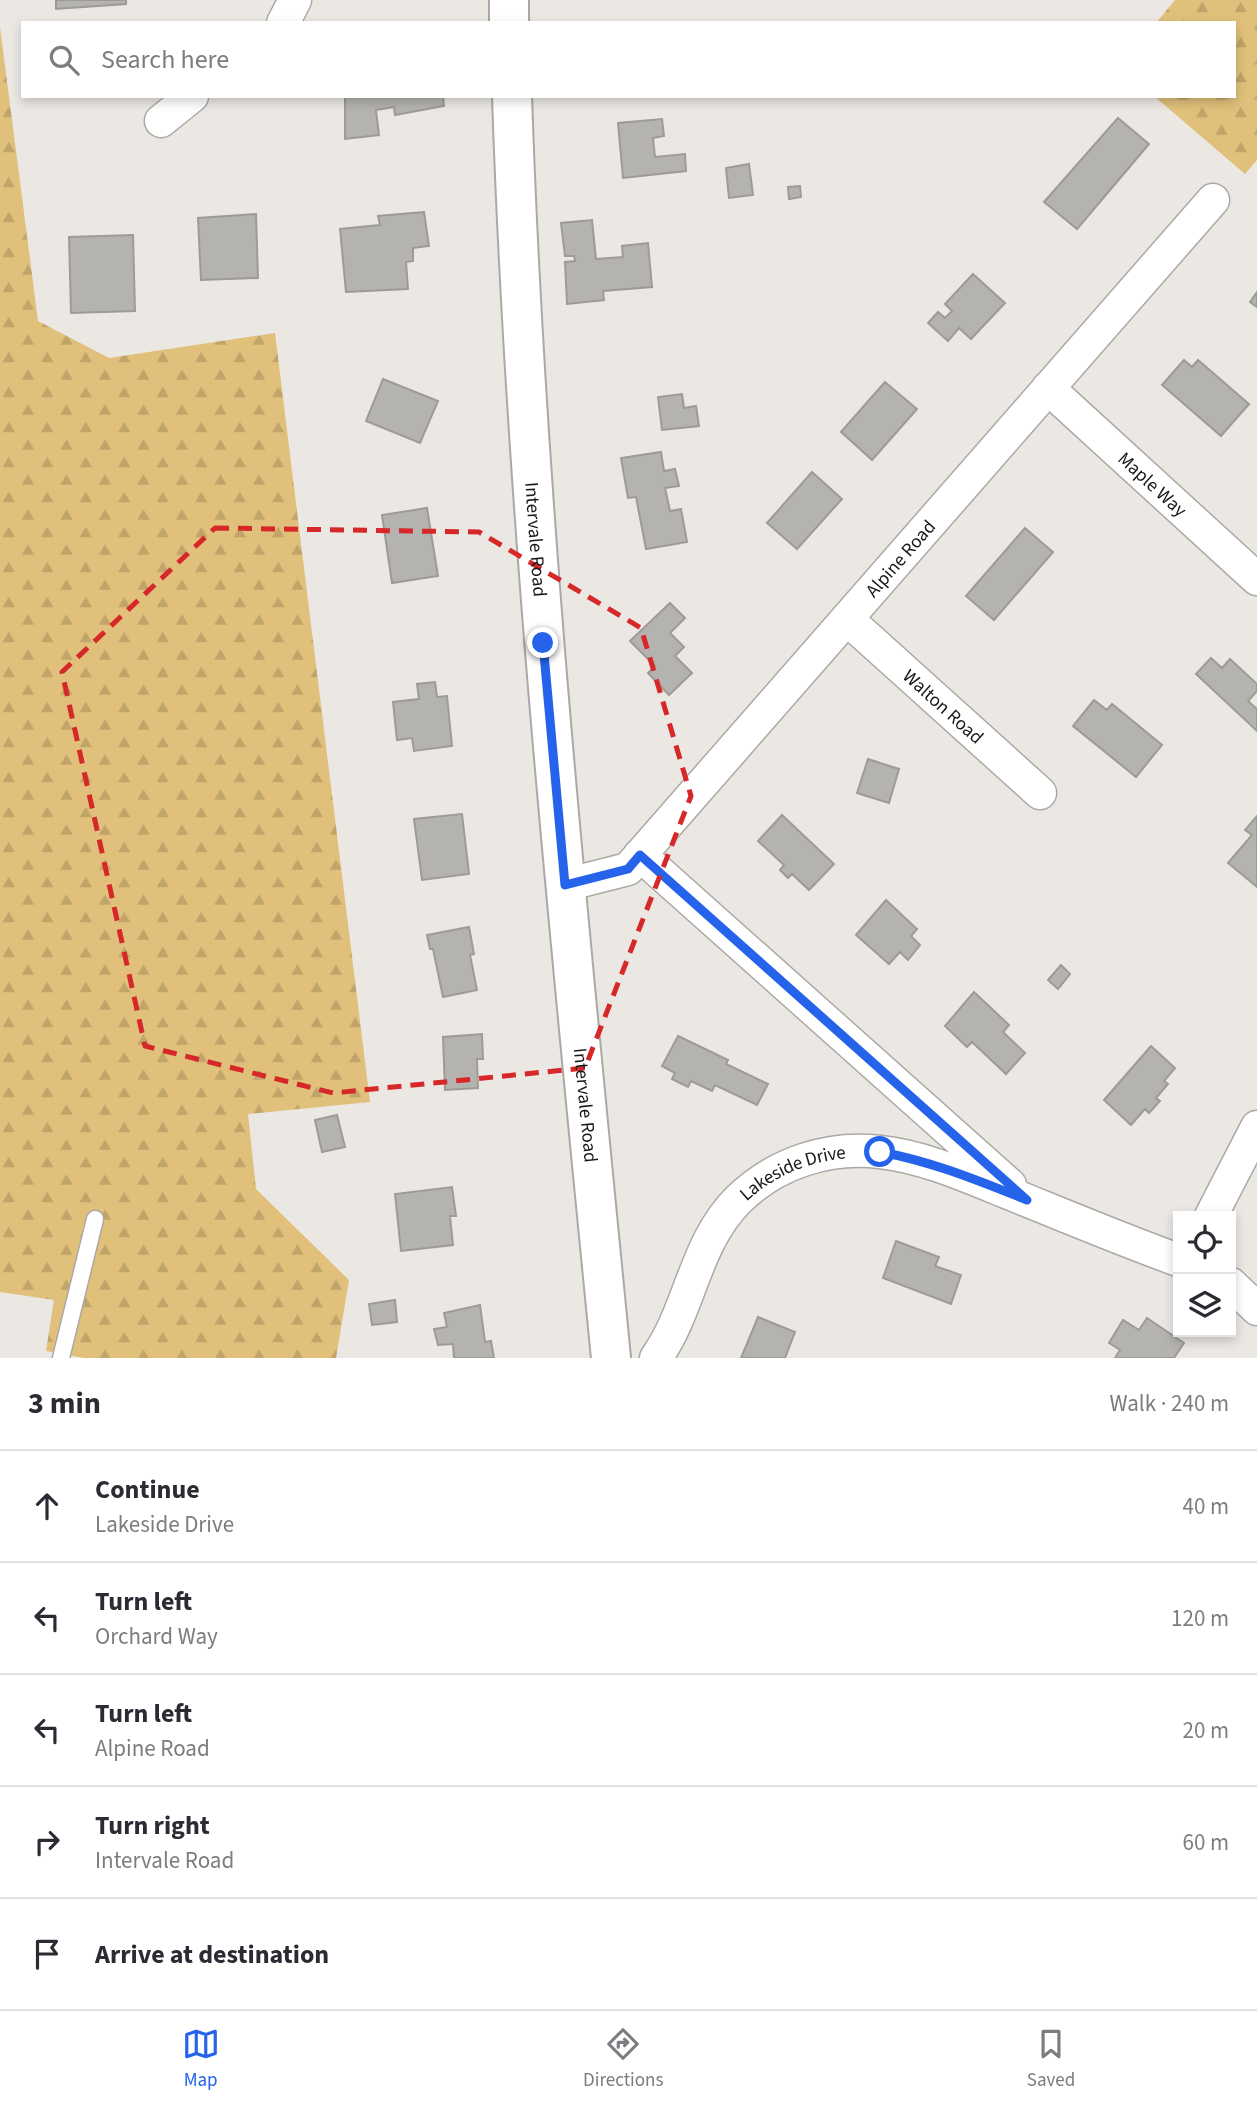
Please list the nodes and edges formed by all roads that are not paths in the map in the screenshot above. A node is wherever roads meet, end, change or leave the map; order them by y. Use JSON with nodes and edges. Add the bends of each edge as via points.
{"nodes":[{"id":1,"x":295,"y":0,"type":"edge"},
{"id":2,"x":509,"y":0,"type":"edge"},
{"id":3,"x":284,"y":21,"type":"edge"},
{"id":4,"x":509,"y":21,"type":"edge"},
{"id":5,"x":190,"y":98,"type":"edge"},
{"id":6,"x":512,"y":98,"type":"edge"},
{"id":7,"x":161,"y":121,"type":"dead end"},
{"id":8,"x":1213,"y":200,"type":"dead end"},
{"id":9,"x":1048,"y":388,"type":"junction"},
{"id":10,"x":1257,"y":579,"type":"edge"},
{"id":11,"x":847,"y":619,"type":"junction"},
{"id":12,"x":1040,"y":793,"type":"dead end"},
{"id":13,"x":640,"y":855,"type":"junction"},
{"id":14,"x":565,"y":885,"type":"junction"},
{"id":15,"x":1257,"y":1127,"type":"edge"},
{"id":16,"x":1027,"y":1200,"type":"junction"},
{"id":17,"x":1214,"y":1211,"type":"edge"},
{"id":18,"x":95,"y":1219,"type":"dead end"},
{"id":19,"x":1173,"y":1258,"type":"edge"},
{"id":20,"x":1236,"y":1289,"type":"edge"},
{"id":21,"x":1257,"y":1309,"type":"edge"},
{"id":22,"x":61,"y":1358,"type":"edge"},
{"id":23,"x":611,"y":1358,"type":"edge"},
{"id":24,"x":656,"y":1358,"type":"edge"}],
"edges":[{"from":1,"to":3,"type":"street"},
{"from":2,"to":4,"type":"street"},
{"from":5,"to":7,"type":"street"},
{"from":6,"to":14,"type":"street","name":"Intervale Road","via":[[517,262]]},
{"from":8,"to":9,"type":"street","name":"Alpine Road"},
{"from":9,"to":10,"type":"street","name":"Maple Way"},
{"from":9,"to":11,"type":"street","name":"Alpine Road"},
{"from":11,"to":12,"type":"street","name":"Walton Road"},
{"from":11,"to":13,"type":"street","name":"Alpine Road"},
{"from":13,"to":14,"type":"street","name":"Alpine Road","via":[[628,869]]},
{"from":13,"to":16,"type":"street"},
{"from":14,"to":23,"type":"street","name":"Intervale Road"},
{"from":15,"to":17,"type":"street"},
{"from":16,"to":19,"type":"street","name":"Lakeside Drive"},
{"from":16,"to":24,"type":"street","name":"Lakeside Drive","via":[[965,1175],[880,1152],[817,1155],[785,1166],[738,1200],[715,1230],[670,1339]]},
{"from":18,"to":22,"type":"lane"},
{"from":20,"to":21,"type":"street"}]}
